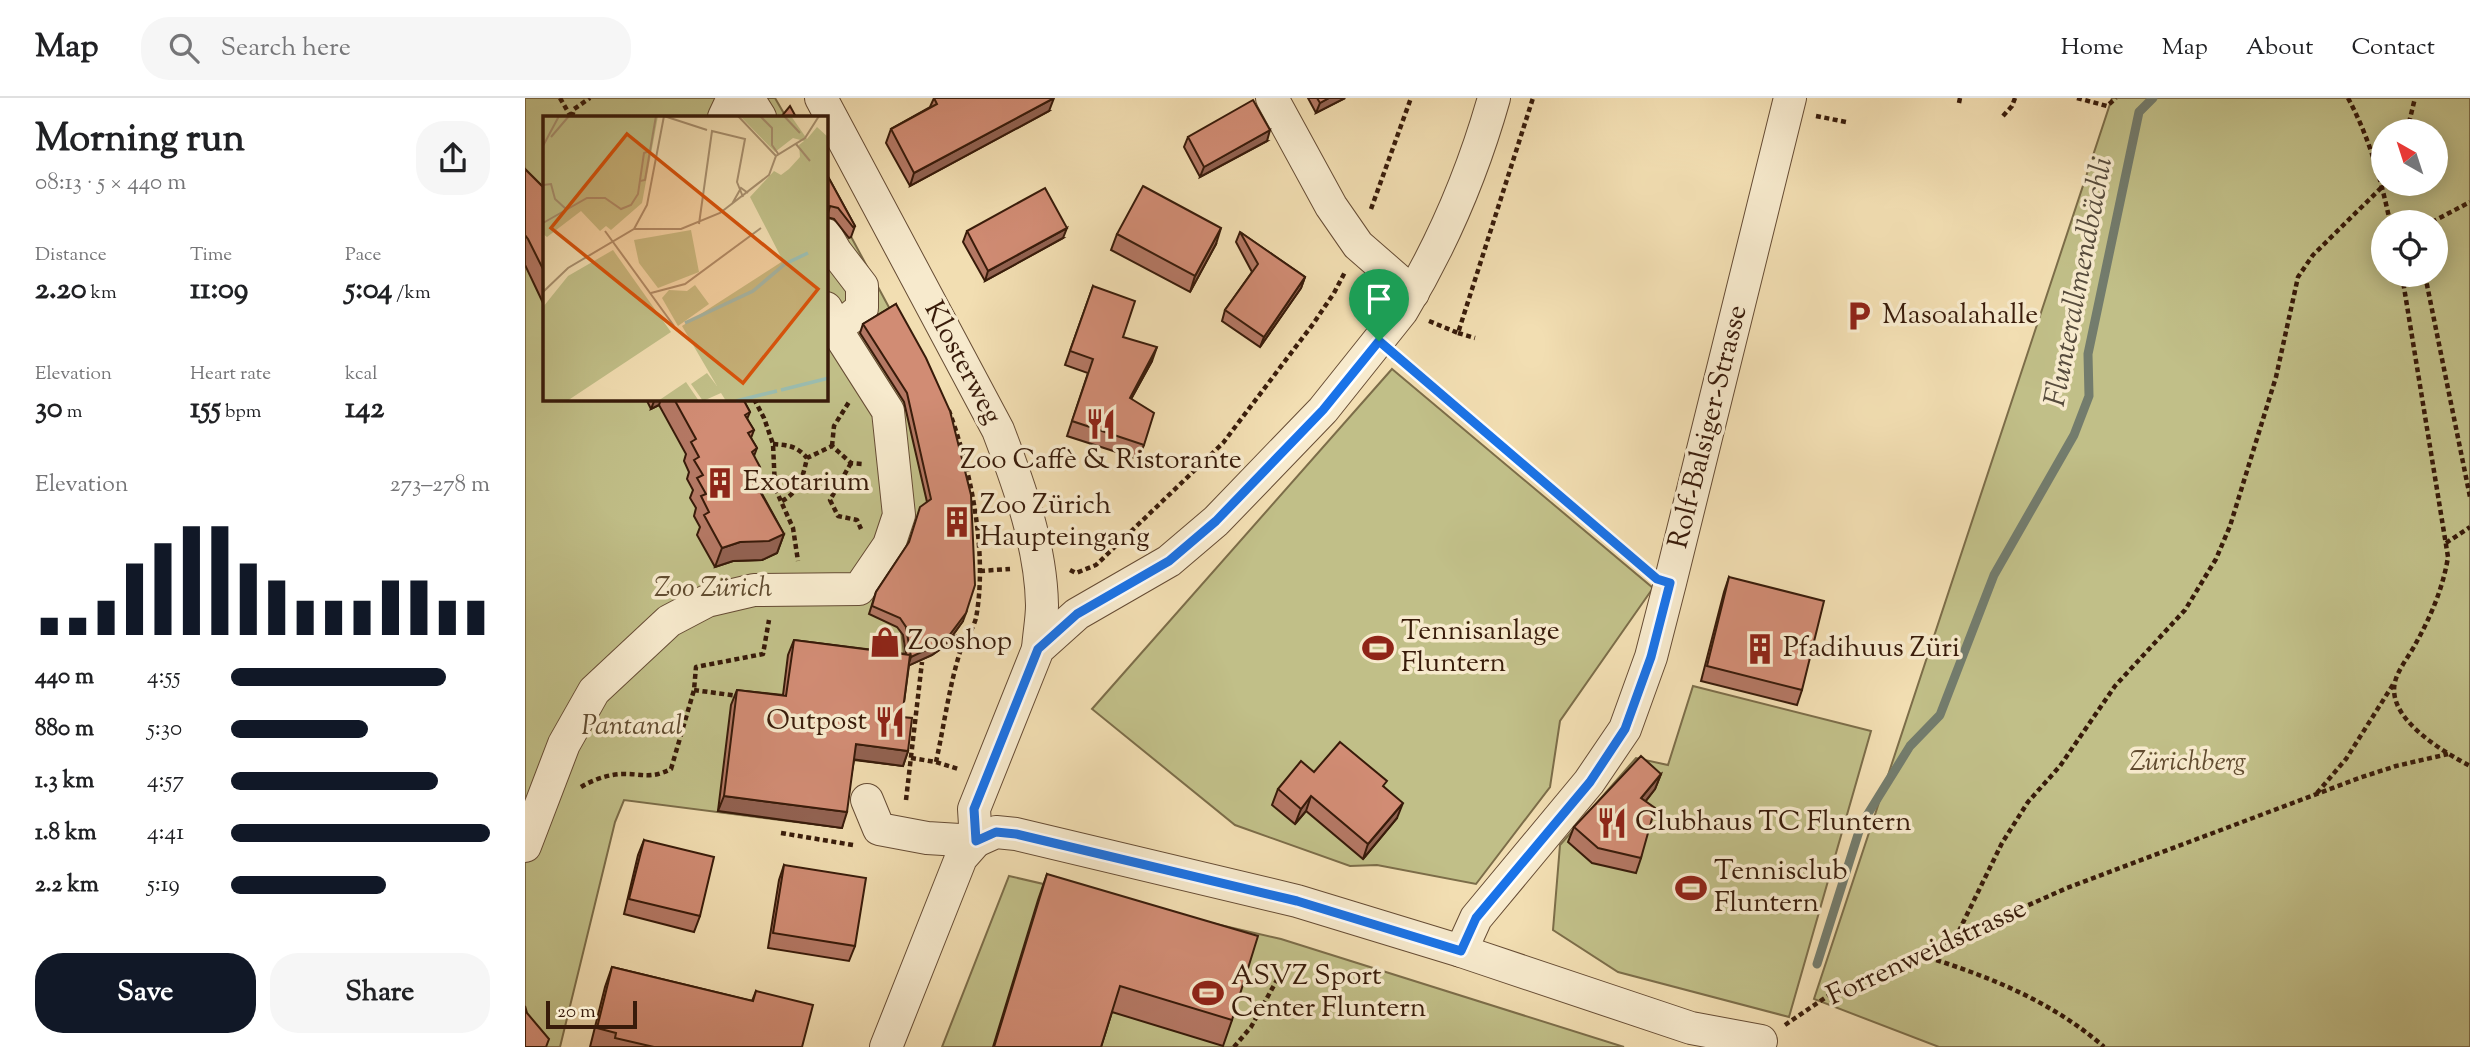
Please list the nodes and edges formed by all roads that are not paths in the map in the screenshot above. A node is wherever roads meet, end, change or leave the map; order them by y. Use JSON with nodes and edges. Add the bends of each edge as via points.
{"nodes":[{"id":1,"x":733,"y":98,"type":"edge"},
{"id":2,"x":748,"y":98,"type":"edge"},
{"id":3,"x":821,"y":98,"type":"edge"},
{"id":4,"x":1272,"y":98,"type":"edge"},
{"id":5,"x":1494,"y":98,"type":"edge"},
{"id":6,"x":1802,"y":106,"type":"edge"},
{"id":7,"x":724,"y":116,"type":"edge"},
{"id":8,"x":759,"y":116,"type":"edge"},
{"id":9,"x":828,"y":238,"type":"edge"},
{"id":10,"x":1407,"y":302,"type":"junction"},
{"id":11,"x":830,"y":316,"type":"edge"},
{"id":12,"x":1038,"y":649,"type":"junction"},
{"id":13,"x":867,"y":800,"type":"dead end"},
{"id":14,"x":976,"y":841,"type":"junction"},
{"id":15,"x":525,"y":846,"type":"edge"},
{"id":16,"x":1461,"y":951,"type":"junction"},
{"id":17,"x":1761,"y":1041,"type":"road end"},
{"id":18,"x":886,"y":1047,"type":"edge"}],
"edges":[{"from":1,"to":7,"type":"street"},
{"from":2,"to":8,"type":"street"},
{"from":3,"to":12,"type":"street","name":"Klosterweg","via":[[1003,443],[1018,481],[1038,566],[1042,606]]},
{"from":4,"to":10,"type":"street","via":[[1331,206]]},
{"from":5,"to":10,"type":"street","via":[[1460,197]]},
{"from":6,"to":16,"type":"street","name":"Rolf-Balsiger-Strasse","via":[[1651,657],[1625,729],[1590,782],[1476,918]]},
{"from":9,"to":11,"type":"street","via":[[862,286],[862,308],[850,318]]},
{"from":10,"to":12,"type":"street","via":[[1323,410],[1216,521],[1169,561],[1077,614]]},
{"from":11,"to":15,"type":"street","via":[[888,411],[899,515],[889,545],[859,589],[754,590],[707,601],[659,629],[594,691],[564,744]]},
{"from":12,"to":14,"type":"street","via":[[974,809]]},
{"from":13,"to":14,"type":"street","via":[[879,829]]},
{"from":14,"to":16,"type":"street","via":[[996,832],[1016,834],[1297,901]]},
{"from":14,"to":18,"type":"street","via":[[961,859]]},
{"from":16,"to":17,"type":"street","via":[[1691,1028]]}]}
